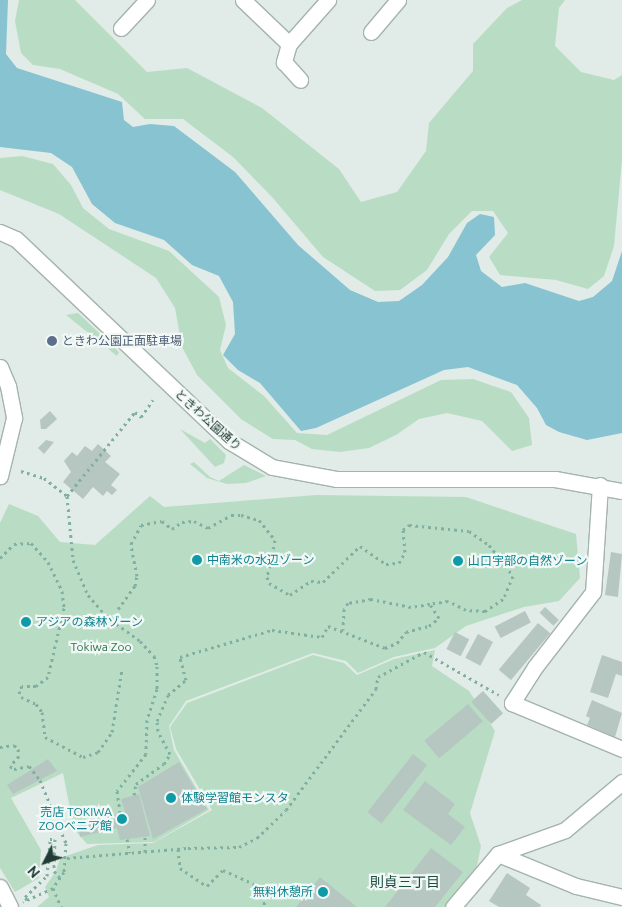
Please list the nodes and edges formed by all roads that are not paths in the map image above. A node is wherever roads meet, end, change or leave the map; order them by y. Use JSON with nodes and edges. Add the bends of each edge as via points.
{"nodes":[{"id":1,"x":147,"y":0,"type":"edge"},
{"id":2,"x":243,"y":0,"type":"edge"},
{"id":3,"x":328,"y":0,"type":"edge"},
{"id":4,"x":398,"y":0,"type":"edge"},
{"id":5,"x":121,"y":28,"type":"dead end"},
{"id":6,"x":372,"y":32,"type":"dead end"},
{"id":7,"x":289,"y":44,"type":"junction"},
{"id":8,"x":300,"y":80,"type":"dead end"},
{"id":9,"x":0,"y":232,"type":"edge"},
{"id":10,"x":0,"y":367,"type":"edge"},
{"id":11,"x":0,"y":476,"type":"edge"},
{"id":12,"x":600,"y":485,"type":"junction"},
{"id":13,"x":622,"y":491,"type":"edge"},
{"id":14,"x":622,"y":749,"type":"edge"},
{"id":15,"x":622,"y":782,"type":"edge"},
{"id":16,"x":498,"y":854,"type":"junction"},
{"id":17,"x":0,"y":887,"type":"edge"},
{"id":18,"x":622,"y":897,"type":"edge"},
{"id":19,"x":20,"y":903,"type":"edge"},
{"id":20,"x":453,"y":907,"type":"edge"}],
"edges":[{"from":1,"to":5,"type":"street"},
{"from":2,"to":7,"type":"street"},
{"from":3,"to":7,"type":"street"},
{"from":4,"to":6,"type":"street"},
{"from":7,"to":8,"type":"street","via":[[284,62]]},
{"from":9,"to":12,"type":"street","name":"ときわ公園通り","via":[[16,239],[228,441],[272,467],[290,473],[336,479],[555,479]]},
{"from":10,"to":11,"type":"street","via":[[8,386],[14,418]]},
{"from":12,"to":13,"type":"street","name":"ときわ公園通り"},
{"from":12,"to":14,"type":"street","via":[[593,592],[535,667],[512,703]]},
{"from":15,"to":16,"type":"street","via":[[565,830]]},
{"from":16,"to":18,"type":"street","via":[[576,886]]},
{"from":16,"to":20,"type":"street"},
{"from":17,"to":19,"type":"street"}]}
